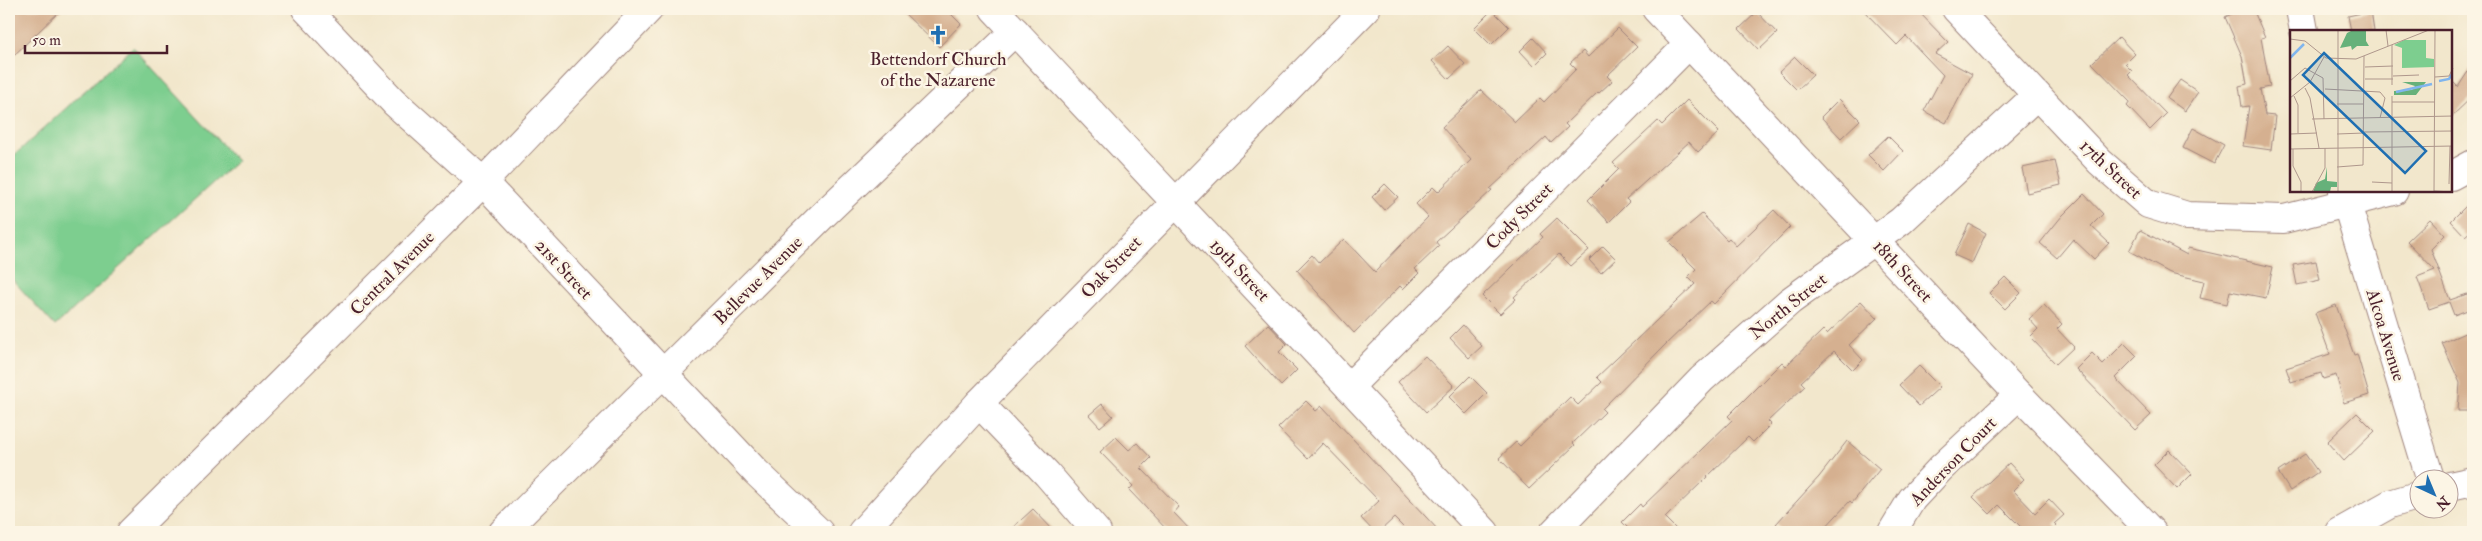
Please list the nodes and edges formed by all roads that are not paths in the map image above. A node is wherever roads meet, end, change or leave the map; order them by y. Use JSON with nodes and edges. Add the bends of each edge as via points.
{"nodes":[{"id":1,"x":306,"y":9,"type":"edge"},
{"id":2,"x":649,"y":9,"type":"edge"},
{"id":3,"x":1366,"y":9,"type":"edge"},
{"id":4,"x":1656,"y":9,"type":"edge"},
{"id":5,"x":1956,"y":9,"type":"edge"},
{"id":6,"x":2300,"y":9,"type":"edge"},
{"id":7,"x":1002,"y":15,"type":"edge"},
{"id":8,"x":2304,"y":30,"type":"edge"},
{"id":9,"x":1689,"y":44,"type":"junction"},
{"id":10,"x":2037,"y":95,"type":"junction"},
{"id":11,"x":2473,"y":164,"type":"edge"},
{"id":12,"x":2452,"y":175,"type":"edge"},
{"id":13,"x":484,"y":182,"type":"junction"},
{"id":14,"x":2386,"y":192,"type":"edge"},
{"id":15,"x":2345,"y":197,"type":"edge"},
{"id":16,"x":1175,"y":201,"type":"junction"},
{"id":17,"x":1873,"y":240,"type":"junction"},
{"id":18,"x":665,"y":374,"type":"junction"},
{"id":19,"x":1349,"y":387,"type":"junction"},
{"id":20,"x":2019,"y":395,"type":"junction"},
{"id":21,"x":979,"y":403,"type":"junction"},
{"id":22,"x":2427,"y":468,"type":"edge"},
{"id":23,"x":2473,"y":481,"type":"edge"},
{"id":24,"x":2460,"y":484,"type":"edge"},
{"id":25,"x":2410,"y":497,"type":"edge"},
{"id":26,"x":131,"y":532,"type":"edge"},
{"id":27,"x":504,"y":532,"type":"edge"},
{"id":28,"x":819,"y":532,"type":"edge"},
{"id":29,"x":862,"y":532,"type":"edge"},
{"id":30,"x":1097,"y":532,"type":"edge"},
{"id":31,"x":1485,"y":532,"type":"edge"},
{"id":32,"x":1554,"y":532,"type":"edge"},
{"id":33,"x":1892,"y":532,"type":"edge"},
{"id":34,"x":2152,"y":532,"type":"edge"},
{"id":35,"x":2340,"y":532,"type":"edge"}],
"edges":[{"from":1,"to":13,"type":"street","name":"21st Street","via":[[394,102]]},
{"from":2,"to":13,"type":"street","name":"Central Avenue"},
{"from":3,"to":16,"type":"street","name":"Oak Street"},
{"from":4,"to":9,"type":"street","name":"18th Street"},
{"from":5,"to":10,"type":"street","name":"17th Street"},
{"from":6,"to":8,"type":"street"},
{"from":7,"to":16,"type":"street","name":"19th Street"},
{"from":7,"to":18,"type":"street","name":"Bellevue Avenue","via":[[822,216]]},
{"from":9,"to":17,"type":"street","name":"18th Street"},
{"from":9,"to":19,"type":"street","name":"Cody Street"},
{"from":10,"to":15,"type":"street","name":"17th Street","via":[[2100,162],[2148,204],[2187,216],[2284,220]]},
{"from":10,"to":17,"type":"street","name":"North Street","via":[[1901,221]]},
{"from":11,"to":12,"type":"street"},
{"from":13,"to":18,"type":"street","name":"21st Street"},
{"from":13,"to":26,"type":"street","name":"Central Avenue"},
{"from":14,"to":15,"type":"street","name":"17th Street"},
{"from":15,"to":22,"type":"street","name":"Alcoa Avenue"},
{"from":16,"to":19,"type":"street","name":"19th Street"},
{"from":16,"to":21,"type":"street","name":"Oak Street"},
{"from":17,"to":20,"type":"street","name":"18th Street"},
{"from":17,"to":32,"type":"street","name":"North Street","via":[[1790,301],[1702,379]]},
{"from":18,"to":27,"type":"street","name":"Bellevue Avenue"},
{"from":18,"to":28,"type":"street","name":"21st Street","via":[[756,472]]},
{"from":19,"to":31,"type":"street","name":"19th Street"},
{"from":20,"to":33,"type":"street","name":"Anderson Court","via":[[1912,499]]},
{"from":20,"to":34,"type":"street","name":"18th Street"},
{"from":21,"to":29,"type":"street","name":"Oak Street"},
{"from":21,"to":30,"type":"street"},
{"from":23,"to":24,"type":"street"},
{"from":25,"to":35,"type":"street","via":[[2390,504]]}]}
